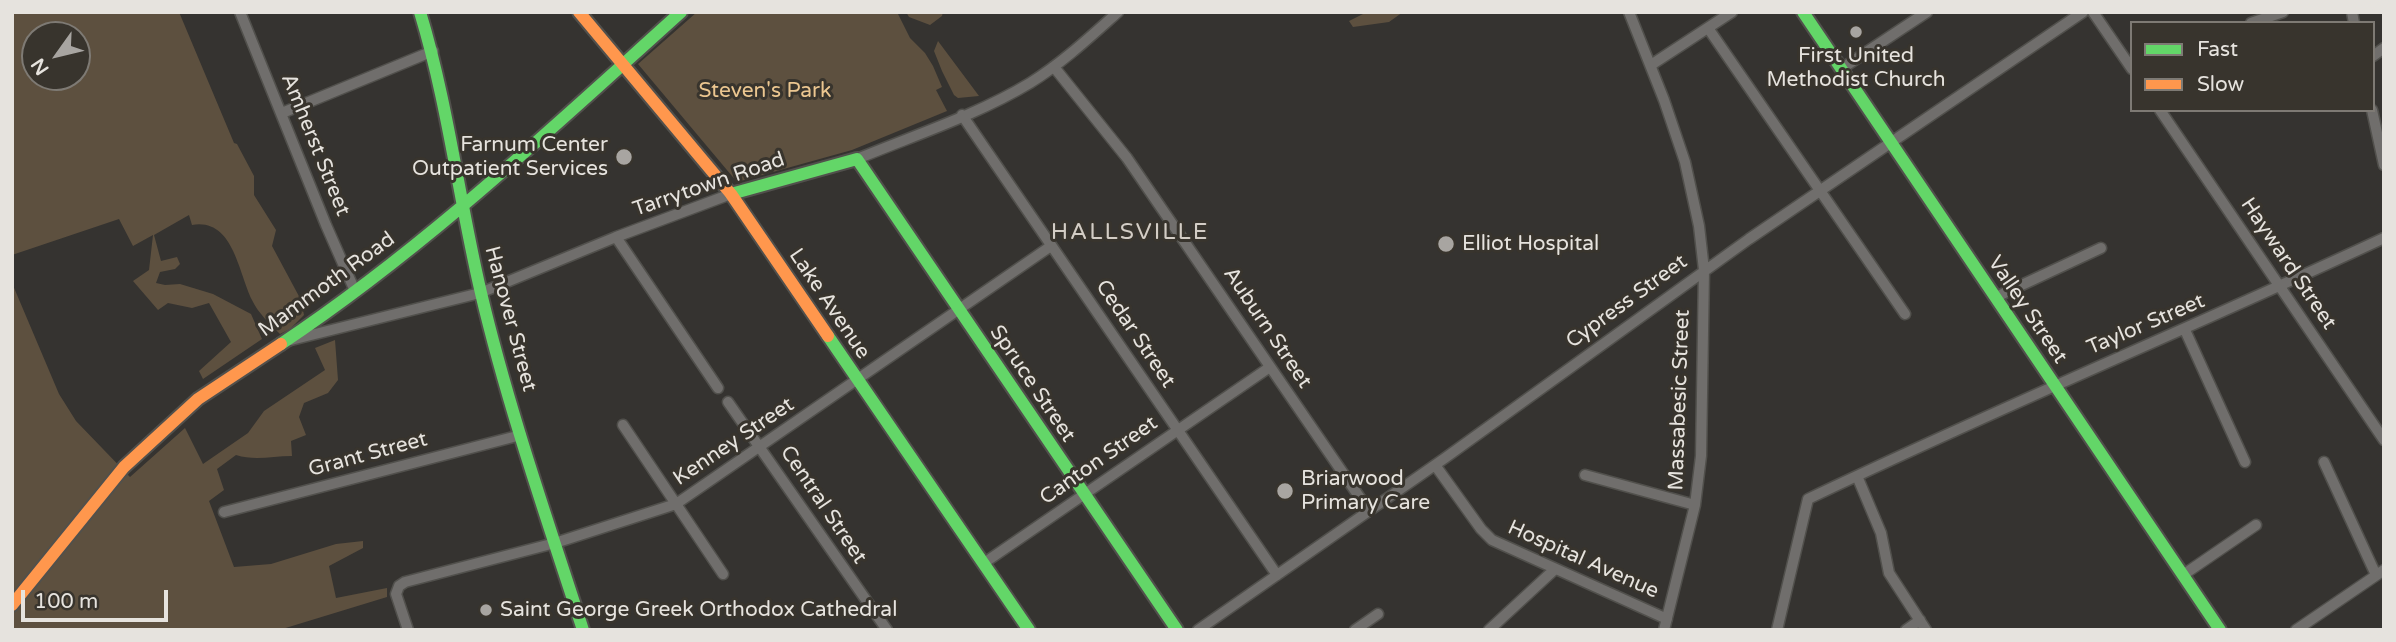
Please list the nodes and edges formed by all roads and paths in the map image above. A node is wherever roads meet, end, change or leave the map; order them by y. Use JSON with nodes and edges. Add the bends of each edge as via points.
{"nodes":[{"id":1,"x":420,"y":12,"type":"edge"},
{"id":2,"x":579,"y":12,"type":"edge"},
{"id":3,"x":681,"y":12,"type":"edge"},
{"id":4,"x":1118,"y":12,"type":"edge"},
{"id":5,"x":1629,"y":12,"type":"edge"},
{"id":6,"x":1732,"y":12,"type":"edge"},
{"id":7,"x":1803,"y":12,"type":"edge"},
{"id":8,"x":1927,"y":12,"type":"edge"},
{"id":9,"x":2082,"y":12,"type":"edge"},
{"id":10,"x":2093,"y":12,"type":"edge"},
{"id":11,"x":2283,"y":12,"type":"edge"},
{"id":12,"x":243,"y":13,"type":"edge"},
{"id":13,"x":2257,"y":21,"type":"edge"},
{"id":14,"x":1708,"y":28,"type":"junction"},
{"id":15,"x":433,"y":51,"type":"junction"},
{"id":16,"x":622,"y":63,"type":"junction"},
{"id":17,"x":2130,"y":64,"type":"edge"},
{"id":18,"x":1651,"y":65,"type":"junction"},
{"id":19,"x":1054,"y":67,"type":"junction"},
{"id":20,"x":1841,"y":69,"type":"junction"},
{"id":21,"x":2161,"y":112,"type":"edge"},
{"id":22,"x":2372,"y":112,"type":"edge"},
{"id":23,"x":282,"y":113,"type":"junction"},
{"id":24,"x":962,"y":115,"type":"junction"},
{"id":25,"x":1889,"y":142,"type":"junction"},
{"id":26,"x":857,"y":159,"type":"junction"},
{"id":27,"x":2384,"y":165,"type":"edge"},
{"id":28,"x":1821,"y":190,"type":"junction"},
{"id":29,"x":730,"y":194,"type":"junction"},
{"id":30,"x":463,"y":206,"type":"junction"},
{"id":31,"x":616,"y":237,"type":"junction"},
{"id":32,"x":2384,"y":238,"type":"edge"},
{"id":33,"x":1051,"y":246,"type":"junction"},
{"id":34,"x":2101,"y":248,"type":"dead end"},
{"id":35,"x":1704,"y":270,"type":"junction"},
{"id":36,"x":2280,"y":286,"type":"junction"},
{"id":37,"x":355,"y":291,"type":"junction"},
{"id":38,"x":481,"y":293,"type":"junction"},
{"id":39,"x":1996,"y":297,"type":"junction"},
{"id":40,"x":959,"y":310,"type":"junction"},
{"id":41,"x":1905,"y":314,"type":"dead end"},
{"id":42,"x":2185,"y":330,"type":"junction"},
{"id":43,"x":287,"y":341,"type":"junction"},
{"id":44,"x":1270,"y":367,"type":"junction"},
{"id":45,"x":858,"y":380,"type":"junction"},
{"id":46,"x":2055,"y":386,"type":"junction"},
{"id":47,"x":718,"y":388,"type":"dead end"},
{"id":48,"x":728,"y":401,"type":"dead end"},
{"id":49,"x":623,"y":425,"type":"dead end"},
{"id":50,"x":1178,"y":430,"type":"junction"},
{"id":51,"x":521,"y":435,"type":"junction"},
{"id":52,"x":2384,"y":440,"type":"edge"},
{"id":53,"x":760,"y":447,"type":"junction"},
{"id":54,"x":2245,"y":462,"type":"dead end"},
{"id":55,"x":2324,"y":462,"type":"dead end"},
{"id":56,"x":1435,"y":465,"type":"junction"},
{"id":57,"x":1585,"y":475,"type":"dead end"},
{"id":58,"x":1857,"y":475,"type":"junction"},
{"id":59,"x":1085,"y":495,"type":"junction"},
{"id":60,"x":676,"y":504,"type":"junction"},
{"id":61,"x":1695,"y":505,"type":"junction"},
{"id":62,"x":1369,"y":511,"type":"junction"},
{"id":63,"x":224,"y":512,"type":"dead end"},
{"id":64,"x":2256,"y":525,"type":"dead end"},
{"id":65,"x":555,"y":543,"type":"junction"},
{"id":66,"x":984,"y":563,"type":"junction"},
{"id":67,"x":1555,"y":569,"type":"junction"},
{"id":68,"x":2380,"y":573,"type":"edge"},
{"id":69,"x":723,"y":575,"type":"dead end"},
{"id":70,"x":1278,"y":575,"type":"junction"},
{"id":71,"x":2183,"y":575,"type":"junction"},
{"id":72,"x":12,"y":605,"type":"edge"},
{"id":73,"x":1378,"y":614,"type":"dead end"},
{"id":74,"x":1920,"y":620,"type":"junction"},
{"id":75,"x":1666,"y":624,"type":"edge"},
{"id":76,"x":408,"y":630,"type":"edge"},
{"id":77,"x":583,"y":630,"type":"edge"},
{"id":78,"x":887,"y":630,"type":"edge"},
{"id":79,"x":1029,"y":630,"type":"edge"},
{"id":80,"x":1177,"y":630,"type":"edge"},
{"id":81,"x":1198,"y":630,"type":"edge"},
{"id":82,"x":1355,"y":630,"type":"edge"},
{"id":83,"x":1489,"y":630,"type":"edge"},
{"id":84,"x":1777,"y":630,"type":"edge"},
{"id":85,"x":1906,"y":630,"type":"edge"},
{"id":86,"x":1926,"y":630,"type":"edge"},
{"id":87,"x":2220,"y":630,"type":"edge"},
{"id":88,"x":2297,"y":630,"type":"edge"}],
"edges":[{"from":1,"to":15,"type":"street","name":"Hanover Street"},
{"from":2,"to":16,"type":"street","name":"Lake Avenue"},
{"from":3,"to":16,"type":"street","name":"Mammoth Road"},
{"from":4,"to":19,"type":"street","name":"Tarrytown Road"},
{"from":5,"to":18,"type":"street","name":"Massabesic Street"},
{"from":6,"to":14,"type":"street"},
{"from":7,"to":20,"type":"street","name":"Valley Street"},
{"from":8,"to":20,"type":"street"},
{"from":9,"to":25,"type":"street","name":"Cypress Street"},
{"from":10,"to":17,"type":"street"},
{"from":11,"to":13,"type":"street"},
{"from":12,"to":23,"type":"street","name":"Amherst Street"},
{"from":14,"to":18,"type":"street"},
{"from":14,"to":28,"type":"street"},
{"from":15,"to":23,"type":"street"},
{"from":15,"to":30,"type":"street","name":"Hanover Street"},
{"from":16,"to":29,"type":"street","name":"Lake Avenue"},
{"from":16,"to":30,"type":"street","name":"Mammoth Road"},
{"from":18,"to":35,"type":"street","name":"Massabesic Street","via":[[1685,162]]},
{"from":19,"to":24,"type":"street","name":"Tarrytown Road","via":[[1010,94]]},
{"from":19,"to":44,"type":"street","name":"Auburn Street","via":[[1127,158]]},
{"from":20,"to":25,"type":"street","name":"Valley Street"},
{"from":21,"to":36,"type":"street","name":"Hayward Street"},
{"from":22,"to":27,"type":"street"},
{"from":23,"to":37,"type":"street","name":"Amherst Street"},
{"from":24,"to":26,"type":"street","name":"Tarrytown Road"},
{"from":24,"to":33,"type":"street","name":"Cedar Street"},
{"from":25,"to":28,"type":"street","name":"Cypress Street"},
{"from":25,"to":39,"type":"street","name":"Valley Street"},
{"from":26,"to":29,"type":"street","name":"Tarrytown Road"},
{"from":26,"to":40,"type":"street","name":"Spruce Street"},
{"from":28,"to":35,"type":"street","name":"Cypress Street"},
{"from":28,"to":41,"type":"street"},
{"from":29,"to":31,"type":"street","name":"Tarrytown Road"},
{"from":29,"to":45,"type":"street","name":"Lake Avenue"},
{"from":30,"to":37,"type":"street","name":"Mammoth Road"},
{"from":30,"to":38,"type":"street","name":"Hanover Street"},
{"from":31,"to":38,"type":"street","name":"Tarrytown Road"},
{"from":31,"to":47,"type":"street"},
{"from":32,"to":36,"type":"street","name":"Taylor Street"},
{"from":33,"to":40,"type":"street","name":"Kenney Street"},
{"from":33,"to":50,"type":"street","name":"Cedar Street"},
{"from":34,"to":39,"type":"street"},
{"from":35,"to":56,"type":"street","name":"Cypress Street"},
{"from":35,"to":61,"type":"street","name":"Massabesic Street","via":[[1701,457]]},
{"from":36,"to":42,"type":"street","name":"Taylor Street"},
{"from":36,"to":52,"type":"street","name":"Hayward Street"},
{"from":37,"to":43,"type":"street","name":"Mammoth Road"},
{"from":38,"to":43,"type":"street","name":"Tarrytown Road"},
{"from":38,"to":51,"type":"street","name":"Hanover Street"},
{"from":39,"to":46,"type":"street","name":"Valley Street"},
{"from":40,"to":45,"type":"street","name":"Kenney Street"},
{"from":40,"to":59,"type":"street","name":"Spruce Street"},
{"from":42,"to":46,"type":"street","name":"Taylor Street"},
{"from":42,"to":54,"type":"street"},
{"from":43,"to":72,"type":"street","name":"Mammoth Road","via":[[198,399],[145,446]]},
{"from":44,"to":50,"type":"street","name":"Canton Street"},
{"from":44,"to":62,"type":"street","name":"Auburn Street"},
{"from":45,"to":53,"type":"street","name":"Kenney Street"},
{"from":45,"to":66,"type":"street","name":"Lake Avenue"},
{"from":46,"to":58,"type":"street","name":"Taylor Street"},
{"from":46,"to":71,"type":"street","name":"Valley Street"},
{"from":48,"to":53,"type":"street","name":"Central Street"},
{"from":49,"to":60,"type":"street"},
{"from":50,"to":59,"type":"street","name":"Canton Street"},
{"from":50,"to":70,"type":"street","name":"Cedar Street"},
{"from":51,"to":63,"type":"street","name":"Grant Street"},
{"from":51,"to":65,"type":"street","name":"Hanover Street"},
{"from":53,"to":60,"type":"street","name":"Kenney Street"},
{"from":53,"to":78,"type":"street","name":"Central Street"},
{"from":55,"to":68,"type":"street"},
{"from":56,"to":62,"type":"street","name":"Cypress Street"},
{"from":56,"to":67,"type":"street","name":"Hospital Avenue","via":[[1487,535]]},
{"from":57,"to":61,"type":"street"},
{"from":58,"to":74,"type":"street","via":[[1881,533],[1888,573]]},
{"from":58,"to":84,"type":"street","name":"Taylor Street","via":[[1808,499]]},
{"from":59,"to":66,"type":"street","name":"Canton Street"},
{"from":59,"to":80,"type":"street","name":"Spruce Street"},
{"from":60,"to":65,"type":"street","name":"Kenney Street"},
{"from":60,"to":69,"type":"street"},
{"from":61,"to":75,"type":"street","name":"Massabesic Street"},
{"from":62,"to":70,"type":"street","name":"Cypress Street"},
{"from":64,"to":71,"type":"street"},
{"from":65,"to":76,"type":"street","name":"Kenney Street","via":[[405,582],[396,594]]},
{"from":65,"to":77,"type":"street","name":"Hanover Street"},
{"from":66,"to":79,"type":"street","name":"Lake Avenue"},
{"from":67,"to":75,"type":"street","name":"Hospital Avenue"},
{"from":67,"to":83,"type":"street"},
{"from":68,"to":88,"type":"street"},
{"from":70,"to":81,"type":"street","name":"Cypress Street"},
{"from":71,"to":87,"type":"street","name":"Valley Street"},
{"from":73,"to":82,"type":"street"},
{"from":74,"to":85,"type":"street"},
{"from":74,"to":86,"type":"street"}]}
